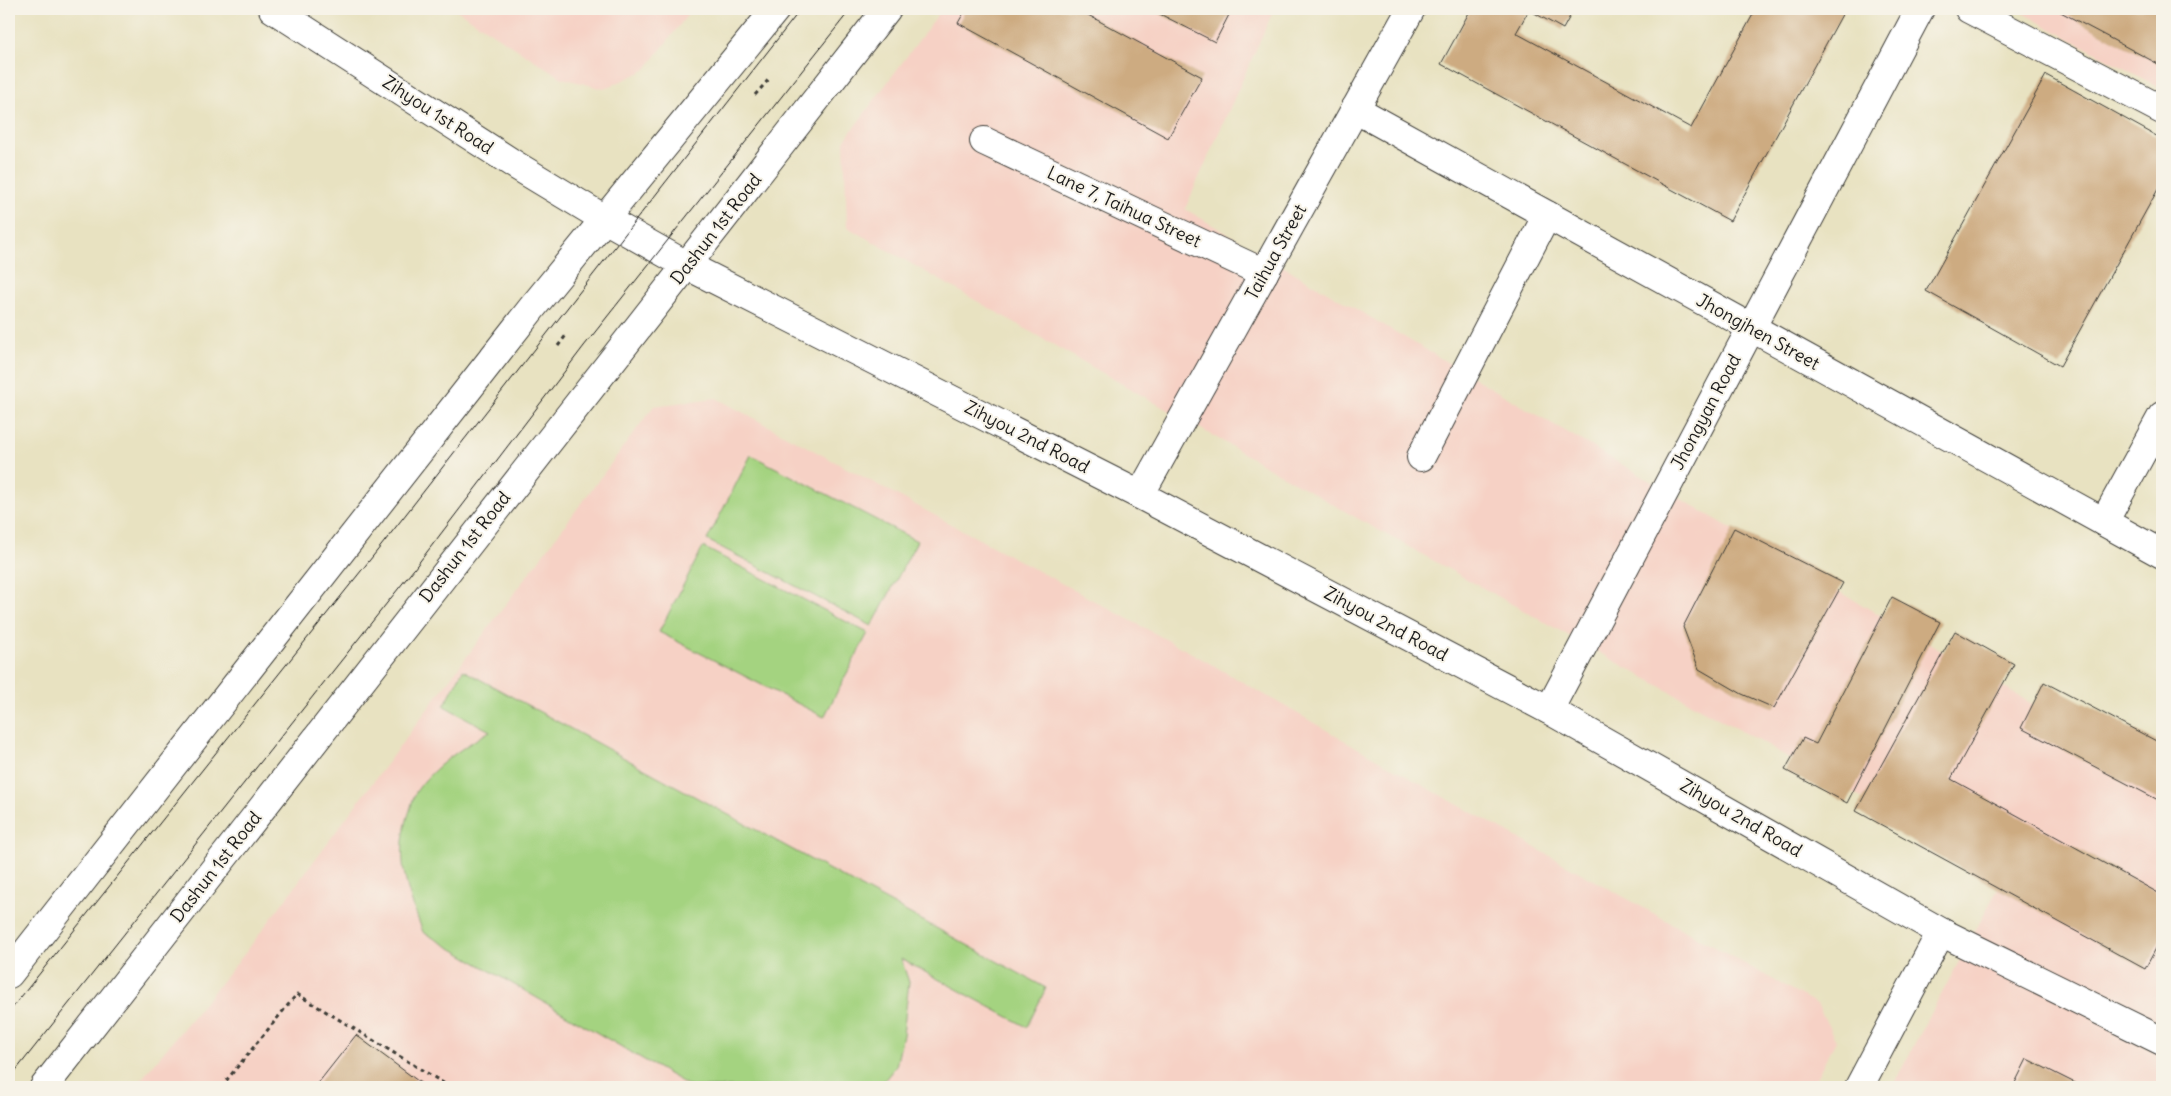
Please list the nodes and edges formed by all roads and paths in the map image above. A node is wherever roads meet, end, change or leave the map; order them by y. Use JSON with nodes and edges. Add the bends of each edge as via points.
{"nodes":[{"id":1,"x":273,"y":9,"type":"edge"},
{"id":2,"x":776,"y":9,"type":"edge"},
{"id":3,"x":887,"y":9,"type":"edge"},
{"id":4,"x":1410,"y":9,"type":"edge"},
{"id":5,"x":1920,"y":9,"type":"edge"},
{"id":6,"x":1969,"y":9,"type":"edge"},
{"id":7,"x":770,"y":78,"type":"dead end"},
{"id":8,"x":755,"y":95,"type":"dead end"},
{"id":9,"x":1354,"y":109,"type":"junction"},
{"id":10,"x":2162,"y":110,"type":"edge"},
{"id":11,"x":984,"y":141,"type":"dead end"},
{"id":12,"x":1547,"y":215,"type":"junction"},
{"id":13,"x":603,"y":218,"type":"junction"},
{"id":14,"x":688,"y":266,"type":"junction"},
{"id":15,"x":1264,"y":273,"type":"junction"},
{"id":16,"x":1751,"y":328,"type":"junction"},
{"id":17,"x":567,"y":334,"type":"dead end"},
{"id":18,"x":558,"y":346,"type":"dead end"},
{"id":19,"x":2162,"y":416,"type":"edge"},
{"id":20,"x":1421,"y":457,"type":"dead end"},
{"id":21,"x":1140,"y":495,"type":"junction"},
{"id":22,"x":2104,"y":522,"type":"junction"},
{"id":23,"x":2162,"y":554,"type":"edge"},
{"id":24,"x":1549,"y":710,"type":"junction"},
{"id":25,"x":1941,"y":932,"type":"junction"},
{"id":26,"x":9,"y":974,"type":"edge"},
{"id":27,"x":2162,"y":1041,"type":"edge"},
{"id":28,"x":44,"y":1087,"type":"edge"},
{"id":29,"x":222,"y":1087,"type":"edge"},
{"id":30,"x":450,"y":1087,"type":"edge"},
{"id":31,"x":1859,"y":1087,"type":"edge"}],
"edges":[{"from":1,"to":13,"type":"street","name":"Zihyou 1st Road"},
{"from":2,"to":13,"type":"street"},
{"from":3,"to":14,"type":"street","name":"Dashun 1st Road"},
{"from":4,"to":9,"type":"street","name":"Taihua Street"},
{"from":5,"to":16,"type":"street","name":"Jhongyan Road"},
{"from":6,"to":10,"type":"street"},
{"from":7,"to":8,"type":"path"},
{"from":9,"to":12,"type":"street","name":"Jhongjhen Street"},
{"from":9,"to":15,"type":"street","name":"Taihua Street"},
{"from":11,"to":15,"type":"street","name":"Lane 7, Taihua Street"},
{"from":12,"to":16,"type":"street","name":"Jhongjhen Street"},
{"from":12,"to":20,"type":"street"},
{"from":13,"to":14,"type":"street","name":"Zihyou 2nd Road"},
{"from":13,"to":26,"type":"street"},
{"from":14,"to":21,"type":"street","name":"Zihyou 2nd Road"},
{"from":14,"to":28,"type":"street","name":"Dashun 1st Road","via":[[585,393]]},
{"from":15,"to":21,"type":"street","name":"Taihua Street"},
{"from":16,"to":22,"type":"street","name":"Jhongjhen Street"},
{"from":16,"to":24,"type":"street","name":"Jhongyan Road"},
{"from":17,"to":18,"type":"path"},
{"from":19,"to":22,"type":"street"},
{"from":21,"to":24,"type":"street","name":"Zihyou 2nd Road"},
{"from":22,"to":23,"type":"street","name":"Jhongjhen Street"},
{"from":24,"to":25,"type":"street","name":"Zihyou 2nd Road"},
{"from":25,"to":27,"type":"street","name":"Zihyou 2nd Road"},
{"from":25,"to":31,"type":"street"},
{"from":29,"to":30,"type":"path","via":[[297,994]]}]}
